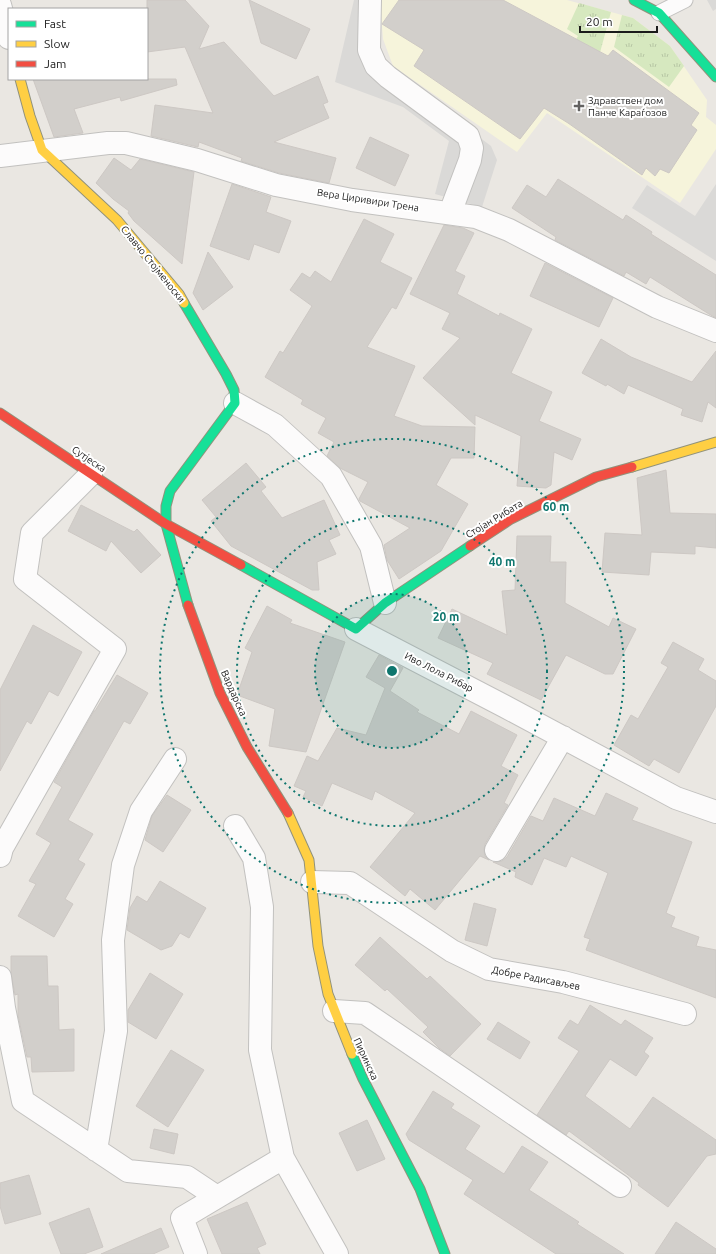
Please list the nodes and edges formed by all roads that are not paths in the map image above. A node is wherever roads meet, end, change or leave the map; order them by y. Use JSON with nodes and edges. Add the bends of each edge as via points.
{"nodes":[{"id":1,"x":370,"y":0,"type":"edge"},
{"id":2,"x":634,"y":0,"type":"edge"},
{"id":3,"x":685,"y":0,"type":"edge"},
{"id":4,"x":0,"y":4,"type":"edge"},
{"id":5,"x":667,"y":8,"type":"edge"},
{"id":6,"x":8,"y":34,"type":"edge"},
{"id":7,"x":716,"y":77,"type":"edge"},
{"id":8,"x":20,"y":80,"type":"edge"},
{"id":9,"x":42,"y":150,"type":"junction"},
{"id":10,"x":0,"y":156,"type":"edge"},
{"id":11,"x":450,"y":213,"type":"junction"},
{"id":12,"x":716,"y":331,"type":"edge"},
{"id":13,"x":235,"y":402,"type":"junction"},
{"id":14,"x":0,"y":413,"type":"edge"},
{"id":15,"x":716,"y":442,"type":"edge"},
{"id":16,"x":91,"y":474,"type":"junction"},
{"id":17,"x":166,"y":524,"type":"junction"},
{"id":18,"x":385,"y":603,"type":"junction"},
{"id":19,"x":356,"y":629,"type":"junction"},
{"id":20,"x":563,"y":737,"type":"junction"},
{"id":21,"x":175,"y":759,"type":"dead end"},
{"id":22,"x":716,"y":812,"type":"edge"},
{"id":23,"x":236,"y":826,"type":"dead end"},
{"id":24,"x":496,"y":850,"type":"dead end"},
{"id":25,"x":0,"y":856,"type":"edge"},
{"id":26,"x":308,"y":860,"type":"joint"},
{"id":27,"x":312,"y":882,"type":"junction"},
{"id":28,"x":0,"y":978,"type":"edge"},
{"id":29,"x":334,"y":1011,"type":"junction"},
{"id":30,"x":685,"y":1014,"type":"dead end"},
{"id":31,"x":96,"y":1150,"type":"junction"},
{"id":32,"x":283,"y":1158,"type":"junction"},
{"id":33,"x":620,"y":1186,"type":"dead end"},
{"id":34,"x":217,"y":1197,"type":"junction"},
{"id":35,"x":196,"y":1254,"type":"edge"},
{"id":36,"x":337,"y":1254,"type":"edge"},
{"id":37,"x":445,"y":1254,"type":"edge"}],
"edges":[{"from":1,"to":11,"type":"street","via":[[369,50],[376,66],[388,78],[468,136],[472,148],[470,160]]},
{"from":2,"to":5,"type":"street"},
{"from":3,"to":5,"type":"lane"},
{"from":4,"to":6,"type":"street"},
{"from":5,"to":7,"type":"street"},
{"from":8,"to":9,"type":"street","name":"Славчо Стојменоски"},
{"from":9,"to":10,"type":"street","name":"Вера Циривири Трена"},
{"from":9,"to":11,"type":"street","name":"Вера Циривири Трена","via":[[126,143],[197,160],[276,185],[352,200]]},
{"from":9,"to":13,"type":"street","name":"Славчо Стојменоски","via":[[117,220],[179,294],[226,374],[234,390]]},
{"from":11,"to":12,"type":"street","name":"Вера Циривири Трена","via":[[476,217],[509,230],[657,307]]},
{"from":13,"to":17,"type":"street","via":[[170,491],[166,506]]},
{"from":13,"to":18,"type":"street","via":[[275,425],[331,476],[371,546]]},
{"from":14,"to":16,"type":"street","name":"Сутјеска"},
{"from":15,"to":18,"type":"street","name":"Стојан Рибата","via":[[596,477],[511,519]]},
{"from":16,"to":17,"type":"street","name":"Сутјеска"},
{"from":16,"to":25,"type":"street","via":[[32,533],[25,578],[115,649],[2,848]]},
{"from":17,"to":19,"type":"street","name":"Иво Лола Рибар"},
{"from":17,"to":26,"type":"street","name":"Вардарска","via":[[190,612],[220,694],[247,746],[289,815]]},
{"from":18,"to":19,"type":"street","name":"Стојан Рибата"},
{"from":19,"to":20,"type":"street","name":"Иво Лола Рибар"},
{"from":20,"to":22,"type":"street","name":"Иво Лола Рибар","via":[[676,798]]},
{"from":20,"to":24,"type":"street"},
{"from":21,"to":31,"type":"street","via":[[141,811],[123,865],[113,940],[116,1031]]},
{"from":23,"to":32,"type":"street","via":[[254,858],[262,907],[260,1050]]},
{"from":26,"to":27,"type":"street","name":"Пиринска"},
{"from":27,"to":29,"type":"street","name":"Пиринска","via":[[318,946]]},
{"from":27,"to":30,"type":"street","name":"Добре Радисављев","via":[[350,883],[452,951],[489,969],[563,982]]},
{"from":28,"to":31,"type":"street","via":[[23,1101]]},
{"from":29,"to":33,"type":"street","via":[[365,1013]]},
{"from":29,"to":37,"type":"street","name":"Пиринска","via":[[363,1079],[420,1189]]},
{"from":31,"to":34,"type":"street","via":[[128,1171],[187,1177]]},
{"from":32,"to":34,"type":"street"},
{"from":32,"to":36,"type":"street"},
{"from":34,"to":35,"type":"street","via":[[182,1218]]}]}
